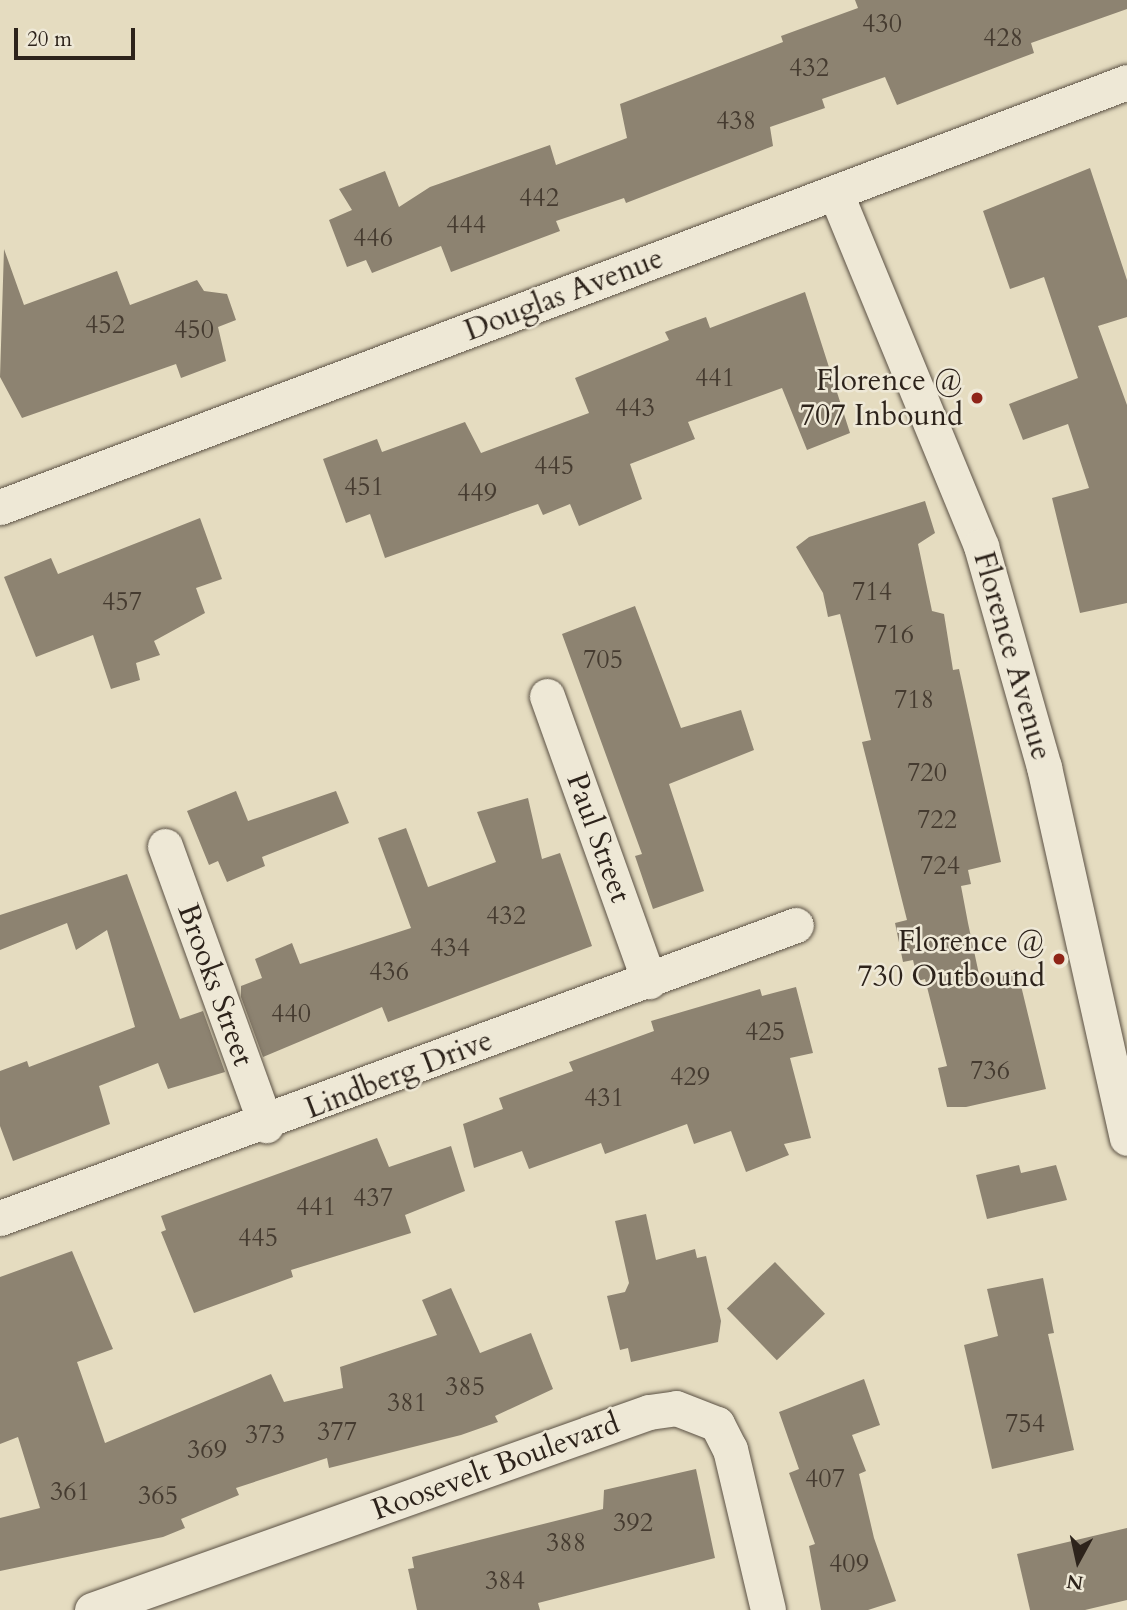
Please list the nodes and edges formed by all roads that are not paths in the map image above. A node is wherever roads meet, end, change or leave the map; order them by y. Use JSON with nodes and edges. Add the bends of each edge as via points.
{"nodes":[{"id":1,"x":1127,"y":82,"type":"edge"},
{"id":2,"x":836,"y":194,"type":"junction"},
{"id":3,"x":0,"y":507,"type":"edge"},
{"id":4,"x":547,"y":696,"type":"dead end"},
{"id":5,"x":165,"y":846,"type":"dead end"},
{"id":6,"x":796,"y":925,"type":"dead end"},
{"id":7,"x":649,"y":981,"type":"junction"},
{"id":8,"x":266,"y":1125,"type":"junction"},
{"id":9,"x":1127,"y":1138,"type":"edge"},
{"id":10,"x":0,"y":1218,"type":"edge"},
{"id":11,"x":92,"y":1610,"type":"edge"},
{"id":12,"x":768,"y":1610,"type":"edge"}],
"edges":[{"from":1,"to":2,"type":"street","name":"Douglas Avenue"},
{"from":2,"to":3,"type":"street","name":"Douglas Avenue"},
{"from":2,"to":9,"type":"street","name":"Florence Avenue","via":[[981,546],[1044,767]]},
{"from":4,"to":7,"type":"street","name":"Paul Street"},
{"from":5,"to":8,"type":"street","name":"Brooks Street"},
{"from":6,"to":7,"type":"street","name":"Lindberg Drive"},
{"from":7,"to":8,"type":"street","name":"Lindberg Drive"},
{"from":8,"to":10,"type":"street","name":"Lindberg Drive"},
{"from":11,"to":12,"type":"street","name":"Roosevelt Boulevard","via":[[649,1412],[676,1408],[717,1424],[730,1449]]}]}
